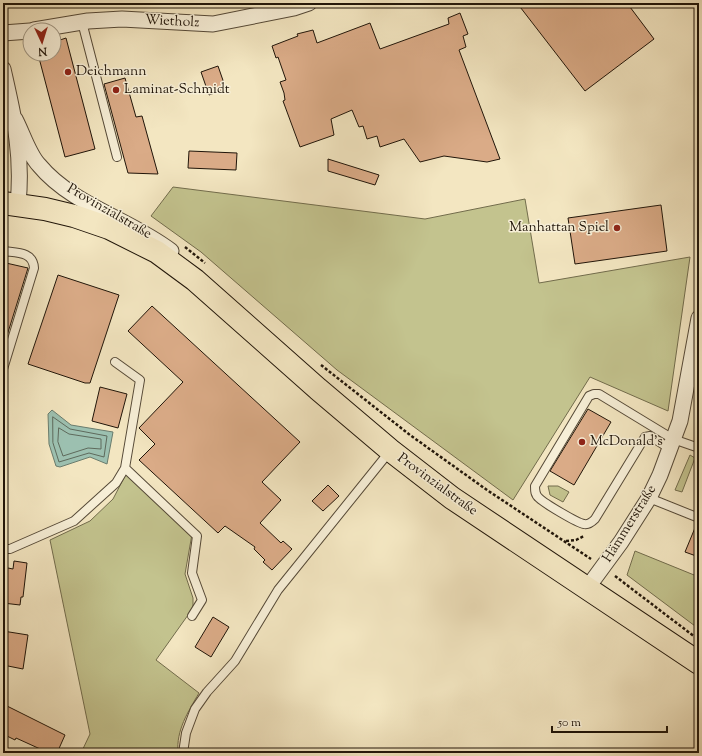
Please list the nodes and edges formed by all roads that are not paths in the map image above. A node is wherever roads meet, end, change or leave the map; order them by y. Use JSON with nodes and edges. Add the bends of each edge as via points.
{"nodes":[{"id":1,"x":310,"y":3,"type":"edge"},
{"id":2,"x":82,"y":22,"type":"junction"},
{"id":3,"x":62,"y":25,"type":"edge"},
{"id":4,"x":22,"y":32,"type":"edge"},
{"id":5,"x":3,"y":33,"type":"edge"},
{"id":6,"x":3,"y":69,"type":"edge"},
{"id":7,"x":15,"y":119,"type":"junction"},
{"id":8,"x":117,"y":157,"type":"dead end"},
{"id":9,"x":11,"y":204,"type":"edge"},
{"id":10,"x":3,"y":251,"type":"edge"},
{"id":11,"x":202,"y":273,"type":"junction"},
{"id":12,"x":699,"y":318,"type":"edge"},
{"id":13,"x":115,"y":362,"type":"dead end"},
{"id":14,"x":3,"y":369,"type":"edge"},
{"id":15,"x":671,"y":443,"type":"junction"},
{"id":16,"x":699,"y":448,"type":"edge"},
{"id":17,"x":390,"y":450,"type":"junction"},
{"id":18,"x":125,"y":468,"type":"junction"},
{"id":19,"x":649,"y":498,"type":"junction"},
{"id":20,"x":699,"y":518,"type":"edge"},
{"id":21,"x":3,"y":549,"type":"edge"},
{"id":22,"x":588,"y":587,"type":"junction"},
{"id":23,"x":192,"y":616,"type":"dead end"},
{"id":24,"x":699,"y":663,"type":"edge"},
{"id":25,"x":184,"y":753,"type":"edge"}],
"edges":[{"from":1,"to":2,"type":"street","name":"Wietholz","via":[[213,24],[122,19]]},
{"from":2,"to":3,"type":"street","name":"Wietholz"},
{"from":2,"to":8,"type":"lane"},
{"from":4,"to":5,"type":"street"},
{"from":6,"to":7,"type":"street"},
{"from":7,"to":9,"type":"street","via":[[21,175]]},
{"from":7,"to":11,"type":"street","name":"Provinzialstraße","via":[[38,164],[52,178],[71,193],[154,238]]},
{"from":9,"to":11,"type":"main road","name":"Provinzialstraße","via":[[74,216],[109,228]]},
{"from":10,"to":14,"type":"lane","via":[[26,254],[32,258],[34,268]]},
{"from":11,"to":17,"type":"main road","name":"Provinzialstraße","via":[[318,389]]},
{"from":12,"to":15,"type":"street","name":"Hämmerstraße","via":[[680,421]]},
{"from":13,"to":18,"type":"lane","via":[[140,380]]},
{"from":15,"to":15,"type":"lane","via":[[599,394],[594,394],[589,396],[535,486],[535,492],[538,498],[555,508],[584,524],[590,524],[645,437],[650,436]]},
{"from":15,"to":16,"type":"lane"},
{"from":15,"to":19,"type":"street","name":"Hämmerstraße"},
{"from":17,"to":22,"type":"main road","name":"Provinzialstraße","via":[[452,498]]},
{"from":17,"to":25,"type":"lane","via":[[278,590],[235,661],[195,709],[186,733]]},
{"from":18,"to":21,"type":"lane","via":[[116,483],[74,521],[10,549]]},
{"from":18,"to":23,"type":"lane","via":[[197,536],[192,573],[202,600]]},
{"from":19,"to":20,"type":"lane"},
{"from":19,"to":22,"type":"street","name":"Hämmerstraße"},
{"from":22,"to":24,"type":"main road","name":"Provinzialstraße"}]}
